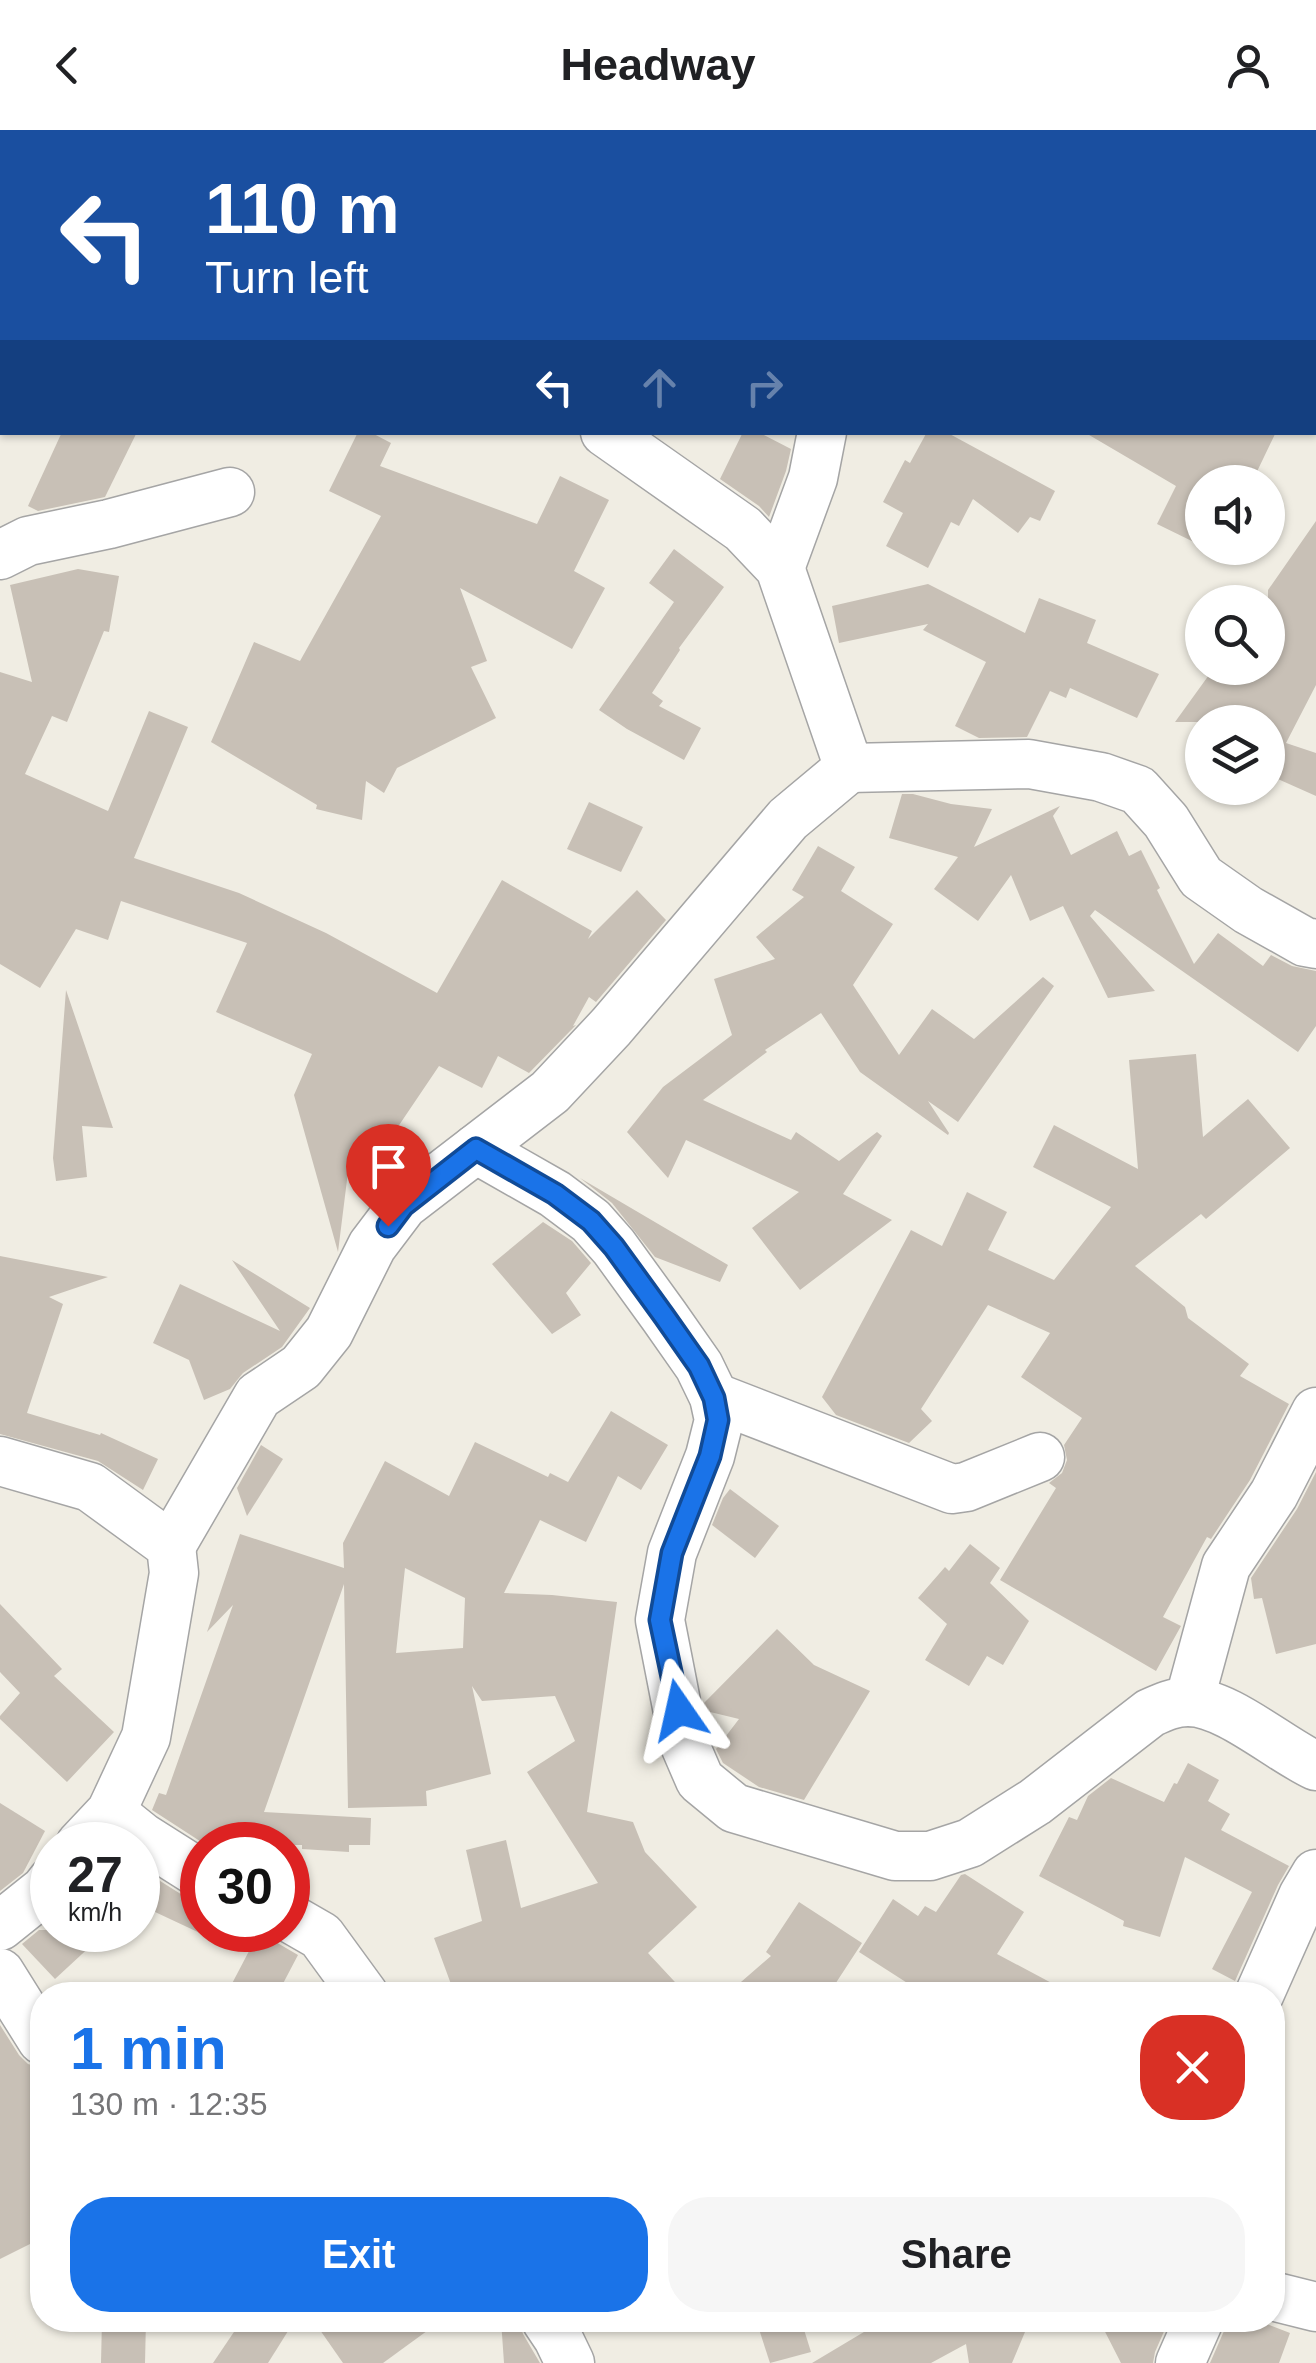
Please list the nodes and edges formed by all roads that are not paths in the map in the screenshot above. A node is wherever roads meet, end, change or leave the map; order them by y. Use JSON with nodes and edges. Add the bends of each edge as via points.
{"nodes":[{"id":1,"x":610,"y":435,"type":"edge"},
{"id":2,"x":821,"y":435,"type":"edge"},
{"id":3,"x":230,"y":492,"type":"dead end"},
{"id":4,"x":0,"y":554,"type":"edge"},
{"id":5,"x":780,"y":568,"type":"junction"},
{"id":6,"x":848,"y":768,"type":"junction"},
{"id":7,"x":1316,"y":944,"type":"edge"},
{"id":8,"x":476,"y":1149,"type":"junction"},
{"id":9,"x":714,"y":1398,"type":"junction"},
{"id":10,"x":1316,"y":1412,"type":"edge"},
{"id":11,"x":1040,"y":1457,"type":"dead end"},
{"id":12,"x":0,"y":1461,"type":"edge"},
{"id":13,"x":171,"y":1546,"type":"junction"},
{"id":14,"x":1189,"y":1702,"type":"junction"},
{"id":15,"x":1316,"y":1766,"type":"edge"},
{"id":16,"x":99,"y":1822,"type":"edge"},
{"id":17,"x":1316,"y":1874,"type":"edge"},
{"id":18,"x":30,"y":1902,"type":"edge"},
{"id":19,"x":0,"y":1926,"type":"edge"},
{"id":20,"x":310,"y":1929,"type":"edge"},
{"id":21,"x":0,"y":1973,"type":"edge"},
{"id":22,"x":355,"y":1982,"type":"edge"},
{"id":23,"x":1266,"y":1982,"type":"edge"},
{"id":24,"x":30,"y":2021,"type":"edge"},
{"id":25,"x":1285,"y":2299,"type":"edge"},
{"id":26,"x":1316,"y":2307,"type":"edge"},
{"id":27,"x":553,"y":2332,"type":"edge"},
{"id":28,"x":1194,"y":2332,"type":"edge"},
{"id":29,"x":570,"y":2363,"type":"edge"},
{"id":30,"x":1180,"y":2363,"type":"edge"}],
"edges":[{"from":1,"to":5,"type":"street","via":[[743,529]]},
{"from":2,"to":5,"type":"street"},
{"from":3,"to":4,"type":"street","via":[[28,541]]},
{"from":5,"to":6,"type":"street"},
{"from":6,"to":7,"type":"street","via":[[1029,764],[1138,790],[1201,877]]},
{"from":6,"to":8,"type":"street","via":[[788,819],[550,1092]]},
{"from":8,"to":9,"type":"street","via":[[591,1221],[673,1328]]},
{"from":8,"to":13,"type":"street","via":[[403,1206],[372,1246],[329,1332],[301,1367],[258,1396]]},
{"from":9,"to":11,"type":"street","via":[[952,1489]]},
{"from":9,"to":14,"type":"street","via":[[718,1420],[710,1456],[672,1553],[660,1620],[684,1743],[700,1780],[734,1808],[894,1856],[930,1856],[970,1844],[1035,1802],[1150,1713]]},
{"from":10,"to":14,"type":"street","via":[[1274,1494],[1226,1566]]},
{"from":12,"to":13,"type":"street","via":[[90,1487]]},
{"from":13,"to":16,"type":"street","via":[[174,1572],[146,1737]]},
{"from":14,"to":15,"type":"street","via":[[1227,1713]]},
{"from":17,"to":23,"type":"street"},
{"from":18,"to":19,"type":"street"},
{"from":20,"to":22,"type":"street"},
{"from":21,"to":24,"type":"street"},
{"from":25,"to":26,"type":"street"},
{"from":27,"to":29,"type":"street"},
{"from":28,"to":30,"type":"street"}]}
